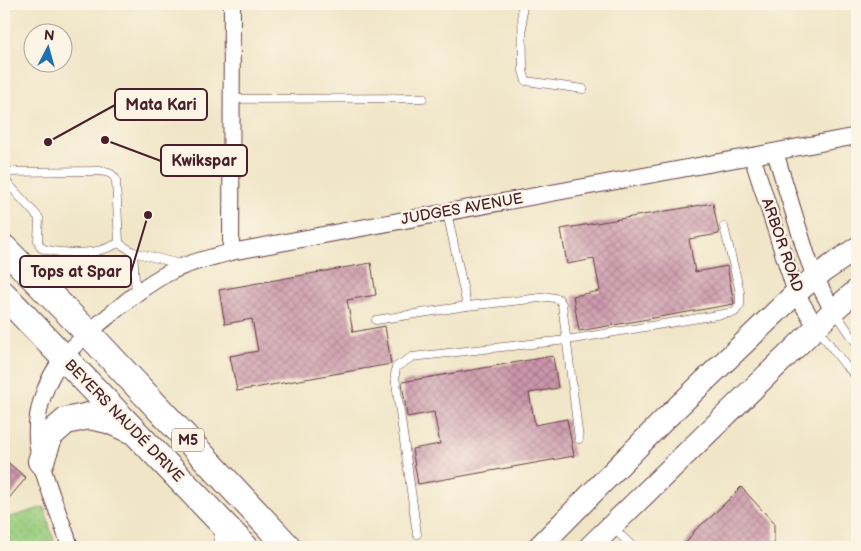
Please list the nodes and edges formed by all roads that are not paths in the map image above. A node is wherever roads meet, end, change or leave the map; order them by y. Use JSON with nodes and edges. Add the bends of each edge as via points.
{"nodes":[{"id":1,"x":232,"y":4,"type":"edge"},
{"id":2,"x":522,"y":4,"type":"edge"},
{"id":3,"x":583,"y":89,"type":"dead end"},
{"id":4,"x":232,"y":98,"type":"junction"},
{"id":5,"x":423,"y":98,"type":"dead end"},
{"id":6,"x":857,"y":136,"type":"edge"},
{"id":7,"x":775,"y":152,"type":"junction"},
{"id":8,"x":752,"y":156,"type":"junction"},
{"id":9,"x":4,"y":172,"type":"edge"},
{"id":10,"x":4,"y":179,"type":"edge"},
{"id":11,"x":447,"y":212,"type":"junction"},
{"id":12,"x":724,"y":227,"type":"dead end"},
{"id":13,"x":119,"y":243,"type":"junction"},
{"id":14,"x":4,"y":248,"type":"edge"},
{"id":15,"x":857,"y":248,"type":"edge"},
{"id":16,"x":133,"y":252,"type":"junction"},
{"id":17,"x":231,"y":252,"type":"junction"},
{"id":18,"x":186,"y":265,"type":"junction"},
{"id":19,"x":815,"y":277,"type":"junction"},
{"id":20,"x":857,"y":290,"type":"edge"},
{"id":21,"x":136,"y":293,"type":"junction"},
{"id":22,"x":796,"y":293,"type":"junction"},
{"id":23,"x":4,"y":295,"type":"edge"},
{"id":24,"x":467,"y":306,"type":"junction"},
{"id":25,"x":833,"y":311,"type":"junction"},
{"id":26,"x":376,"y":320,"type":"dead end"},
{"id":27,"x":816,"y":327,"type":"junction"},
{"id":28,"x":88,"y":333,"type":"junction"},
{"id":29,"x":567,"y":340,"type":"junction"},
{"id":30,"x":857,"y":344,"type":"edge"},
{"id":31,"x":64,"y":357,"type":"junction"},
{"id":32,"x":857,"y":376,"type":"edge"},
{"id":33,"x":134,"y":431,"type":"junction"},
{"id":34,"x":579,"y":439,"type":"dead end"},
{"id":35,"x":41,"y":461,"type":"junction"},
{"id":36,"x":611,"y":526,"type":"junction"},
{"id":37,"x":417,"y":534,"type":"dead end"},
{"id":38,"x":219,"y":535,"type":"edge"},
{"id":39,"x":630,"y":544,"type":"dead end"},
{"id":40,"x":70,"y":547,"type":"edge"},
{"id":41,"x":245,"y":547,"type":"edge"},
{"id":42,"x":288,"y":547,"type":"edge"},
{"id":43,"x":539,"y":547,"type":"edge"},
{"id":44,"x":590,"y":547,"type":"edge"}],
"edges":[{"from":1,"to":4,"type":"street"},
{"from":2,"to":3,"type":"lane","via":[[522,71],[526,81]]},
{"from":4,"to":5,"type":"lane"},
{"from":4,"to":17,"type":"street"},
{"from":6,"to":7,"type":"street","name":"JUDGES AVENUE"},
{"from":7,"to":8,"type":"street","name":"JUDGES AVENUE"},
{"from":7,"to":19,"type":"street","name":"ARBOR ROAD"},
{"from":8,"to":11,"type":"street","name":"JUDGES AVENUE"},
{"from":8,"to":22,"type":"street","name":"ARBOR ROAD"},
{"from":9,"to":13,"type":"lane","via":[[99,171],[110,174],[116,182]]},
{"from":10,"to":13,"type":"lane","via":[[39,218],[38,241],[45,250],[90,252]]},
{"from":11,"to":17,"type":"street","name":"JUDGES AVENUE"},
{"from":11,"to":24,"type":"lane"},
{"from":12,"to":29,"type":"lane","via":[[740,292],[740,305],[735,312]]},
{"from":13,"to":16,"type":"lane"},
{"from":14,"to":28,"type":"main road","number":"M5"},
{"from":15,"to":19,"type":"main road"},
{"from":16,"to":18,"type":"lane"},
{"from":16,"to":21,"type":"lane"},
{"from":17,"to":18,"type":"street","name":"JUDGES AVENUE"},
{"from":18,"to":21,"type":"street","name":"JUDGES AVENUE"},
{"from":19,"to":22,"type":"main road"},
{"from":19,"to":25,"type":"street","name":"ARBOR ROAD"},
{"from":20,"to":25,"type":"main road"},
{"from":21,"to":28,"type":"street","name":"JUDGES AVENUE"},
{"from":22,"to":27,"type":"street","name":"ARBOR ROAD"},
{"from":22,"to":43,"type":"main road"},
{"from":23,"to":31,"type":"main road","name":"BEYERS NAUDÉ DRIVE","number":"M5"},
{"from":24,"to":26,"type":"lane"},
{"from":24,"to":29,"type":"lane","via":[[549,297],[559,299]]},
{"from":25,"to":27,"type":"main road"},
{"from":25,"to":30,"type":"lane","name":"ARBOR ROAD"},
{"from":27,"to":32,"type":"lane","name":"ARBOR ROAD"},
{"from":27,"to":36,"type":"main road"},
{"from":28,"to":31,"type":"street","name":"JUDGES AVENUE"},
{"from":28,"to":42,"type":"main road","number":"M5"},
{"from":29,"to":34,"type":"lane"},
{"from":29,"to":37,"type":"lane","via":[[412,358],[396,367]]},
{"from":31,"to":33,"type":"main road","name":"BEYERS NAUDÉ DRIVE","number":"M5"},
{"from":31,"to":35,"type":"street","name":"JUDGES AVENUE","via":[[43,396],[37,418]]},
{"from":33,"to":35,"type":"main road","via":[[89,416],[66,422],[50,436]]},
{"from":33,"to":38,"type":"main road","name":"BEYERS NAUDÉ DRIVE","number":"M5"},
{"from":35,"to":40,"type":"street","name":"JUDGES AVENUE"},
{"from":36,"to":39,"type":"lane"},
{"from":36,"to":44,"type":"main road"},
{"from":38,"to":41,"type":"main road","name":"BEYERS NAUDÉ DRIVE","number":"M5"}]}
